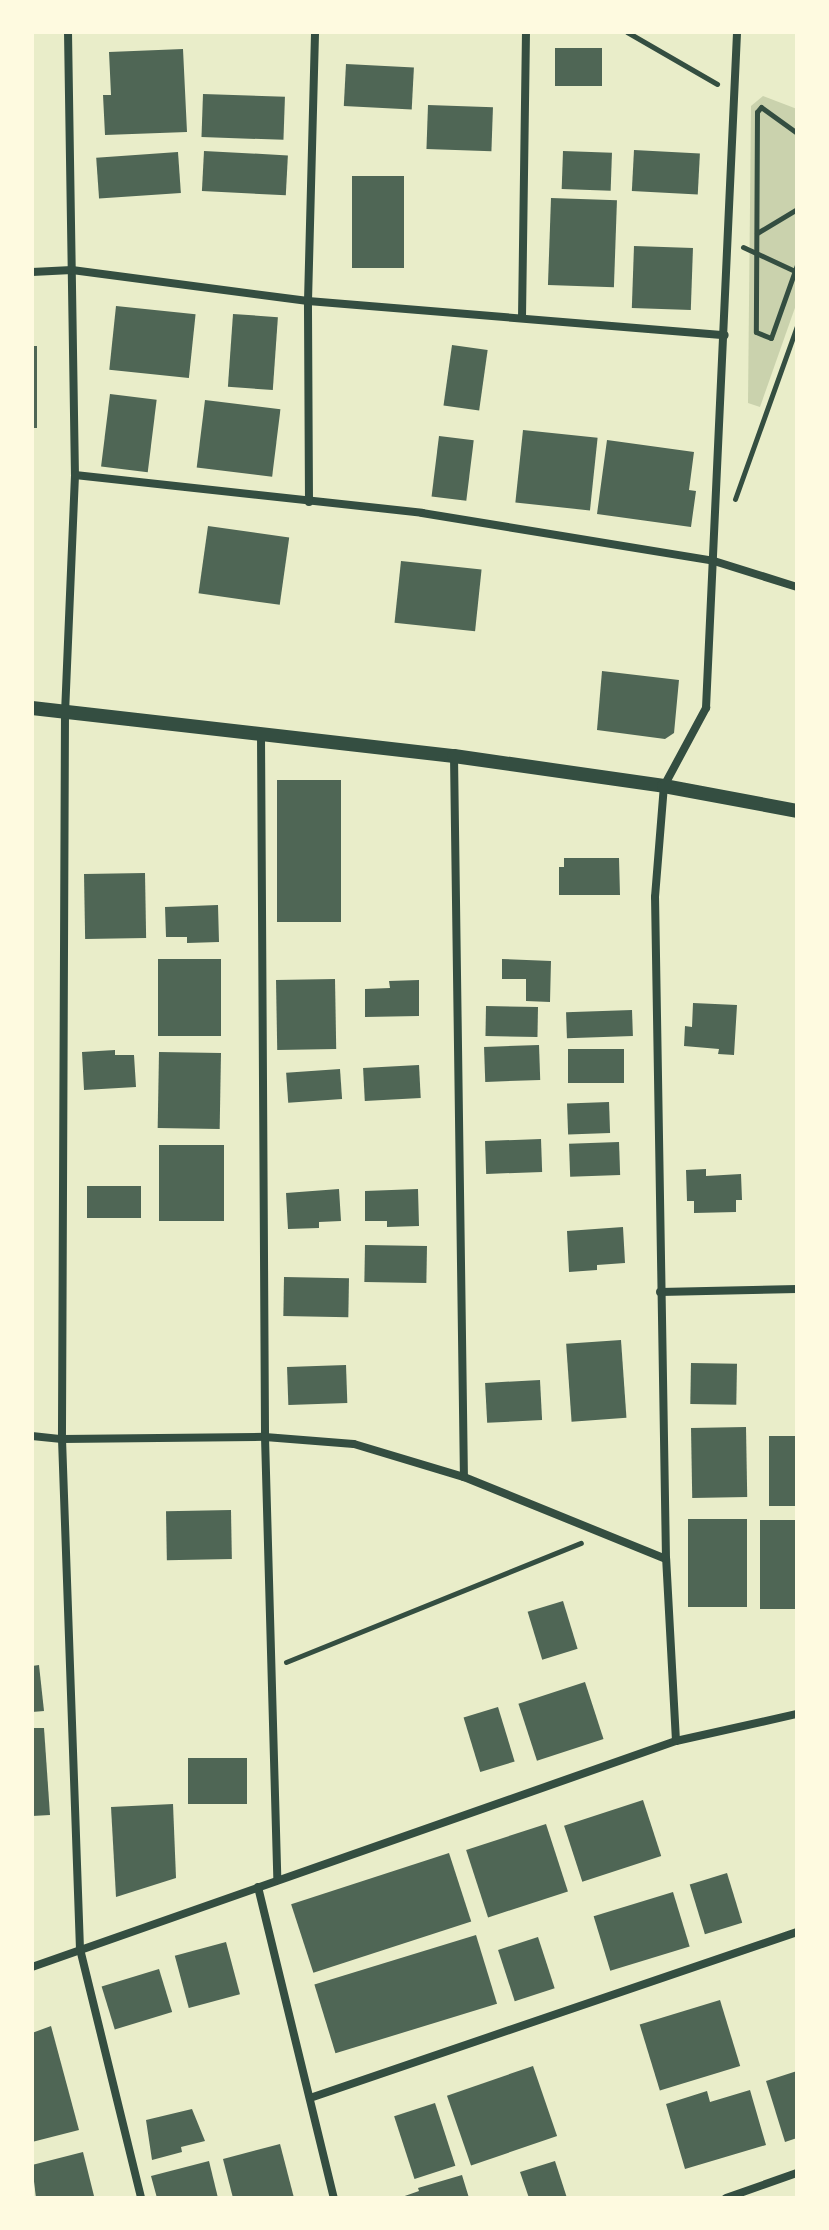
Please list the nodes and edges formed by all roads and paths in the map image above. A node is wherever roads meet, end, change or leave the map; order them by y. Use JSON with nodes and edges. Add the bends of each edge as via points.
{"nodes":[{"id":1,"x":68,"y":32,"type":"edge"},
{"id":2,"x":315,"y":32,"type":"edge"},
{"id":3,"x":526,"y":32,"type":"edge"},
{"id":4,"x":627,"y":32,"type":"edge"},
{"id":5,"x":737,"y":32,"type":"edge"},
{"id":6,"x":735,"y":94,"type":"junction"},
{"id":7,"x":797,"y":133,"type":"edge"},
{"id":8,"x":797,"y":209,"type":"edge"},
{"id":9,"x":756,"y":234,"type":"junction"},
{"id":10,"x":756,"y":255,"type":"junction"},
{"id":11,"x":796,"y":268,"type":"edge"},
{"id":12,"x":72,"y":270,"type":"junction"},
{"id":13,"x":32,"y":272,"type":"edge"},
{"id":14,"x":308,"y":301,"type":"junction"},
{"id":15,"x":522,"y":318,"type":"junction"},
{"id":16,"x":797,"y":326,"type":"edge"},
{"id":17,"x":725,"y":335,"type":"junction"},
{"id":18,"x":75,"y":475,"type":"junction"},
{"id":19,"x":309,"y":502,"type":"junction"},
{"id":20,"x":734,"y":502,"type":"dead end"},
{"id":21,"x":714,"y":561,"type":"junction"},
{"id":22,"x":797,"y":587,"type":"edge"},
{"id":23,"x":32,"y":708,"type":"edge"},
{"id":24,"x":65,"y":713,"type":"junction"},
{"id":25,"x":261,"y":735,"type":"junction"},
{"id":26,"x":454,"y":756,"type":"junction"},
{"id":27,"x":664,"y":786,"type":"junction"},
{"id":28,"x":797,"y":811,"type":"edge"},
{"id":29,"x":797,"y":1289,"type":"edge"},
{"id":30,"x":660,"y":1292,"type":"junction"},
{"id":31,"x":32,"y":1436,"type":"edge"},
{"id":32,"x":265,"y":1437,"type":"junction"},
{"id":33,"x":62,"y":1439,"type":"junction"},
{"id":34,"x":464,"y":1477,"type":"junction"},
{"id":35,"x":603,"y":1534,"type":"junction"},
{"id":36,"x":666,"y":1559,"type":"junction"},
{"id":37,"x":271,"y":1669,"type":"junction"},
{"id":38,"x":797,"y":1714,"type":"edge"},
{"id":39,"x":676,"y":1741,"type":"junction"},
{"id":40,"x":277,"y":1880,"type":"junction"},
{"id":41,"x":258,"y":1887,"type":"junction"},
{"id":42,"x":797,"y":1932,"type":"edge"},
{"id":43,"x":80,"y":1949,"type":"junction"},
{"id":44,"x":32,"y":1967,"type":"edge"},
{"id":45,"x":310,"y":2098,"type":"junction"},
{"id":46,"x":797,"y":2173,"type":"edge"},
{"id":47,"x":141,"y":2198,"type":"edge"},
{"id":48,"x":334,"y":2198,"type":"edge"},
{"id":49,"x":726,"y":2198,"type":"edge"}],
"edges":[{"from":1,"to":12,"type":"street"},
{"from":2,"to":14,"type":"street"},
{"from":3,"to":15,"type":"street"},
{"from":4,"to":6,"type":"path"},
{"from":5,"to":6,"type":"street"},
{"from":6,"to":17,"type":"street"},
{"from":7,"to":9,"type":"path","via":[[761,107],[757,112]]},
{"from":8,"to":9,"type":"path"},
{"from":9,"to":10,"type":"path"},
{"from":10,"to":11,"type":"path"},
{"from":10,"to":11,"type":"path","via":[[756,332],[771,338]]},
{"from":12,"to":13,"type":"street"},
{"from":12,"to":14,"type":"street"},
{"from":12,"to":18,"type":"street"},
{"from":14,"to":15,"type":"street"},
{"from":14,"to":19,"type":"street"},
{"from":15,"to":17,"type":"street"},
{"from":16,"to":20,"type":"path"},
{"from":17,"to":21,"type":"street"},
{"from":18,"to":19,"type":"street"},
{"from":18,"to":24,"type":"street"},
{"from":19,"to":21,"type":"street","via":[[422,513]]},
{"from":21,"to":22,"type":"street"},
{"from":21,"to":27,"type":"street","via":[[706,708]]},
{"from":23,"to":24,"type":"street"},
{"from":24,"to":25,"type":"street"},
{"from":24,"to":33,"type":"street"},
{"from":25,"to":26,"type":"street"},
{"from":25,"to":32,"type":"street"},
{"from":26,"to":27,"type":"street"},
{"from":26,"to":34,"type":"street"},
{"from":27,"to":28,"type":"street"},
{"from":27,"to":30,"type":"street","via":[[655,897]]},
{"from":29,"to":30,"type":"street"},
{"from":30,"to":36,"type":"street"},
{"from":31,"to":33,"type":"street"},
{"from":32,"to":33,"type":"street"},
{"from":32,"to":34,"type":"street","via":[[354,1444]]},
{"from":32,"to":37,"type":"street"},
{"from":33,"to":43,"type":"street"},
{"from":34,"to":35,"type":"street"},
{"from":35,"to":36,"type":"street"},
{"from":35,"to":37,"type":"path"},
{"from":36,"to":39,"type":"street"},
{"from":37,"to":40,"type":"street"},
{"from":38,"to":39,"type":"street"},
{"from":39,"to":40,"type":"street"},
{"from":40,"to":41,"type":"street"},
{"from":41,"to":43,"type":"street"},
{"from":41,"to":45,"type":"street"},
{"from":42,"to":45,"type":"street"},
{"from":43,"to":44,"type":"street"},
{"from":43,"to":47,"type":"street"},
{"from":45,"to":48,"type":"street"},
{"from":46,"to":49,"type":"street"}]}
